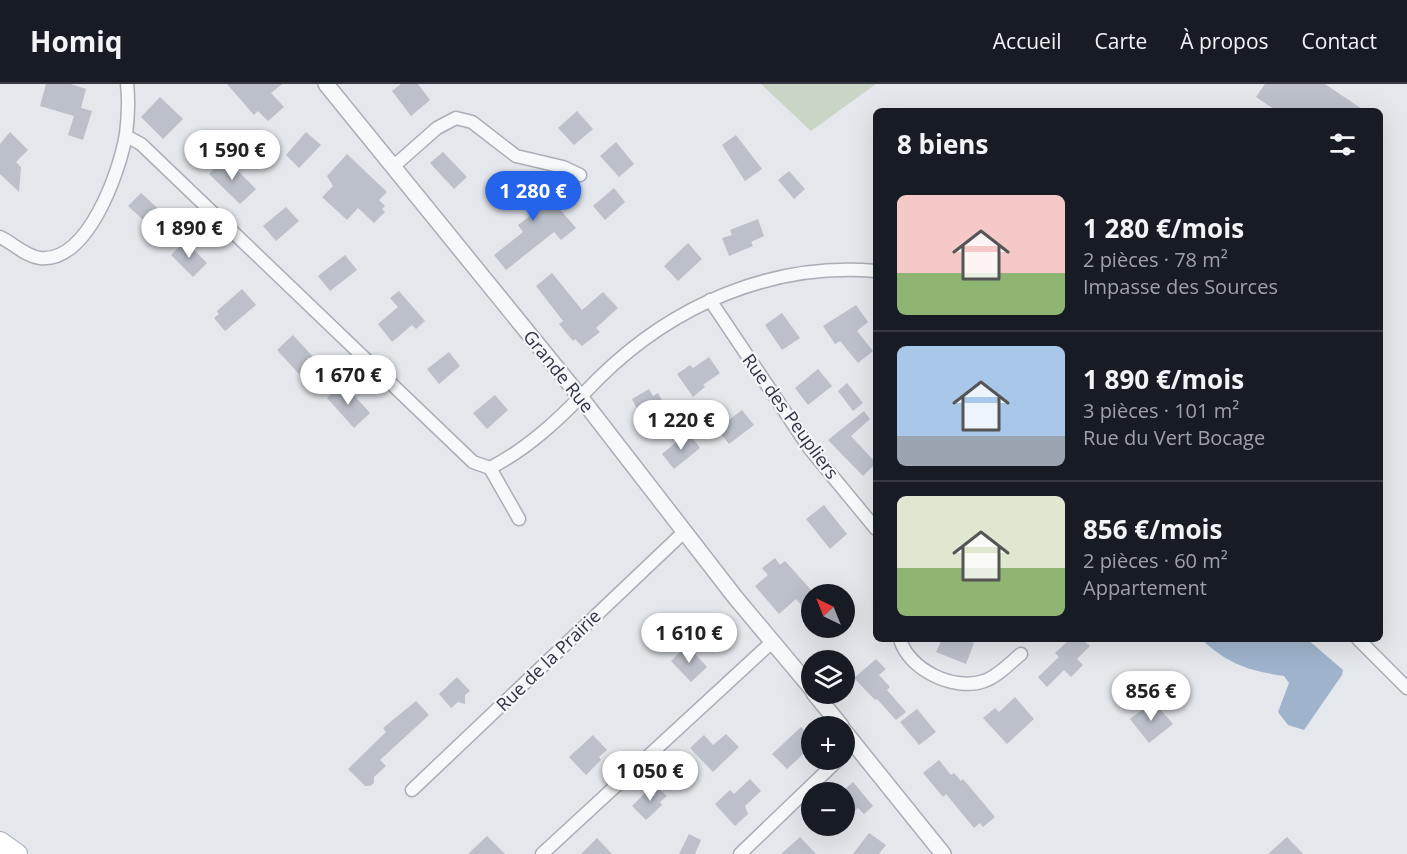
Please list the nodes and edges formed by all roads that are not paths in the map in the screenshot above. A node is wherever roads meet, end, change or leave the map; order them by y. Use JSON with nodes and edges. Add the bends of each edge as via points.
{"nodes":[{"id":1,"x":127,"y":84,"type":"edge"},
{"id":2,"x":326,"y":84,"type":"edge"},
{"id":3,"x":126,"y":136,"type":"junction"},
{"id":4,"x":394,"y":166,"type":"junction"},
{"id":5,"x":580,"y":175,"type":"dead end"},
{"id":6,"x":0,"y":237,"type":"edge"},
{"id":7,"x":873,"y":271,"type":"edge"},
{"id":8,"x":711,"y":300,"type":"junction"},
{"id":9,"x":581,"y":398,"type":"junction"},
{"id":10,"x":490,"y":468,"type":"junction"},
{"id":11,"x":519,"y":519,"type":"dead end"},
{"id":12,"x":873,"y":525,"type":"edge"},
{"id":13,"x":685,"y":531,"type":"junction"},
{"id":14,"x":773,"y":641,"type":"junction"},
{"id":15,"x":901,"y":642,"type":"edge"},
{"id":16,"x":1361,"y":642,"type":"edge"},
{"id":17,"x":1021,"y":654,"type":"dead end"},
{"id":18,"x":801,"y":675,"type":"edge"},
{"id":19,"x":1407,"y":688,"type":"edge"},
{"id":20,"x":823,"y":704,"type":"edge"},
{"id":21,"x":833,"y":716,"type":"edge"},
{"id":22,"x":855,"y":755,"type":"edge"},
{"id":23,"x":828,"y":770,"type":"edge"},
{"id":24,"x":412,"y":790,"type":"dead end"},
{"id":25,"x":0,"y":842,"type":"edge"},
{"id":26,"x":17,"y":854,"type":"edge"},
{"id":27,"x":542,"y":854,"type":"edge"},
{"id":28,"x":740,"y":854,"type":"edge"},
{"id":29,"x":943,"y":854,"type":"edge"}],
"edges":[{"from":1,"to":3,"type":"street"},
{"from":2,"to":4,"type":"street","name":"Grande Rue"},
{"from":3,"to":6,"type":"street","via":[[102,204],[74,247],[61,255],[40,258]]},
{"from":3,"to":10,"type":"street","via":[[141,144],[473,462]]},
{"from":4,"to":5,"type":"street","via":[[437,128],[456,118],[472,122],[516,156]]},
{"from":4,"to":9,"type":"street","name":"Grande Rue"},
{"from":7,"to":8,"type":"street","via":[[795,273],[741,287]]},
{"from":8,"to":9,"type":"street","via":[[651,333]]},
{"from":8,"to":12,"type":"street","name":"Rue des Peupliers","via":[[810,449]]},
{"from":9,"to":10,"type":"street","via":[[514,456]]},
{"from":9,"to":13,"type":"street","name":"Grande Rue"},
{"from":10,"to":11,"type":"street"},
{"from":13,"to":14,"type":"street","name":"Grande Rue"},
{"from":13,"to":24,"type":"street","name":"Rue de la Prairie"},
{"from":14,"to":18,"type":"street","name":"Grande Rue"},
{"from":14,"to":27,"type":"street"},
{"from":15,"to":17,"type":"street","via":[[928,672],[957,683],[984,681]]},
{"from":16,"to":19,"type":"street"},
{"from":20,"to":21,"type":"street"},
{"from":22,"to":29,"type":"street"},
{"from":23,"to":28,"type":"street"},
{"from":25,"to":26,"type":"main road"}]}
